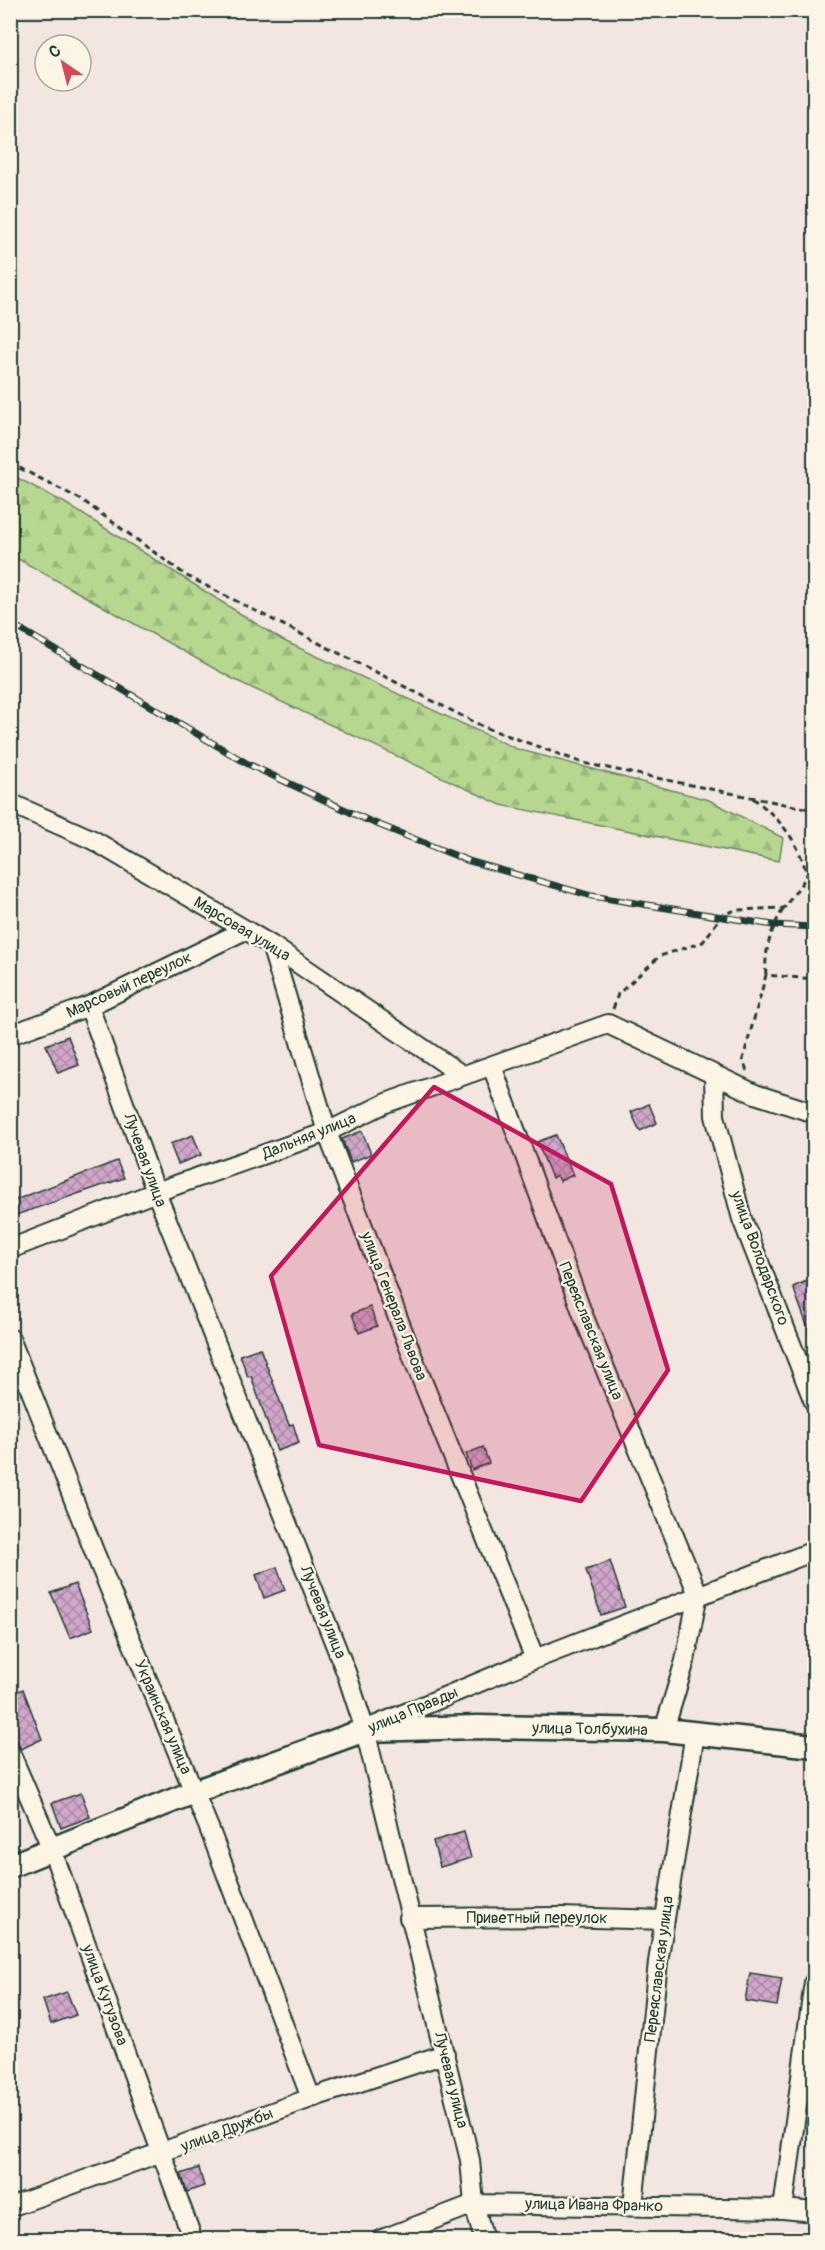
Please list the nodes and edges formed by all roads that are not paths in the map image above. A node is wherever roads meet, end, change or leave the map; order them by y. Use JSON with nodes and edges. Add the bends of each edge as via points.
{"nodes":[{"id":1,"x":10,"y":803,"type":"edge"},
{"id":2,"x":245,"y":930,"type":"junction"},
{"id":3,"x":271,"y":945,"type":"junction"},
{"id":4,"x":89,"y":1006,"type":"junction"},
{"id":5,"x":10,"y":1035,"type":"edge"},
{"id":6,"x":492,"y":1066,"type":"junction"},
{"id":7,"x":462,"y":1075,"type":"junction"},
{"id":8,"x":714,"y":1075,"type":"junction"},
{"id":9,"x":814,"y":1113,"type":"edge"},
{"id":10,"x":327,"y":1132,"type":"junction"},
{"id":11,"x":156,"y":1192,"type":"junction"},
{"id":12,"x":10,"y":1249,"type":"edge"},
{"id":13,"x":10,"y":1338,"type":"edge"},
{"id":14,"x":814,"y":1401,"type":"edge"},
{"id":15,"x":814,"y":1551,"type":"edge"},
{"id":16,"x":698,"y":1594,"type":"junction"},
{"id":17,"x":535,"y":1659,"type":"junction"},
{"id":18,"x":365,"y":1730,"type":"junction"},
{"id":19,"x":664,"y":1730,"type":"junction"},
{"id":20,"x":695,"y":1733,"type":"junction"},
{"id":21,"x":814,"y":1746,"type":"edge"},
{"id":22,"x":10,"y":1752,"type":"edge"},
{"id":23,"x":194,"y":1792,"type":"junction"},
{"id":24,"x":51,"y":1847,"type":"junction"},
{"id":25,"x":10,"y":1866,"type":"edge"},
{"id":26,"x":409,"y":1918,"type":"junction"},
{"id":27,"x":665,"y":1920,"type":"junction"},
{"id":28,"x":814,"y":1982,"type":"edge"},
{"id":29,"x":445,"y":2054,"type":"junction"},
{"id":30,"x":311,"y":2098,"type":"junction"},
{"id":31,"x":162,"y":2154,"type":"junction"},
{"id":32,"x":474,"y":2204,"type":"junction"},
{"id":33,"x":633,"y":2206,"type":"junction"},
{"id":34,"x":10,"y":2207,"type":"edge"},
{"id":35,"x":783,"y":2209,"type":"junction"},
{"id":36,"x":814,"y":2212,"type":"edge"},
{"id":37,"x":193,"y":2240,"type":"edge"},
{"id":38,"x":380,"y":2240,"type":"edge"},
{"id":39,"x":484,"y":2240,"type":"edge"}],
"edges":[{"from":1,"to":2,"type":"street","name":"Марсовая улица","via":[[93,840]]},
{"from":2,"to":3,"type":"street","name":"Марсовая улица"},
{"from":2,"to":4,"type":"street","name":"Марсовый переулок"},
{"from":3,"to":7,"type":"street","name":"Марсовая улица"},
{"from":3,"to":10,"type":"street","name":"улица Генерала Львова"},
{"from":4,"to":5,"type":"street","name":"Марсовый переулок"},
{"from":4,"to":11,"type":"street","name":"Лучевая улица"},
{"from":6,"to":7,"type":"street","name":"Дальняя улица"},
{"from":6,"to":8,"type":"street","name":"Дальняя улица","via":[[527,1050],[608,1024]]},
{"from":6,"to":16,"type":"street","name":"Переяславская улица","via":[[583,1315]]},
{"from":7,"to":10,"type":"street","name":"Дальняя улица","via":[[386,1103]]},
{"from":8,"to":9,"type":"street","via":[[755,1094]]},
{"from":8,"to":14,"type":"street","name":"улица Володарского","via":[[715,1116],[742,1219]]},
{"from":10,"to":11,"type":"street","name":"Дальняя улица"},
{"from":10,"to":17,"type":"street","name":"улица Генерала Львова"},
{"from":11,"to":12,"type":"street","name":"Дальняя улица"},
{"from":11,"to":18,"type":"street","name":"Лучевая улица","via":[[346,1672]]},
{"from":13,"to":23,"type":"street","name":"Украинская улица"},
{"from":15,"to":16,"type":"street","name":"улица Правды"},
{"from":16,"to":17,"type":"street","name":"улица Правды"},
{"from":16,"to":19,"type":"street","via":[[685,1661]]},
{"from":17,"to":18,"type":"street","name":"улица Правды"},
{"from":18,"to":19,"type":"main road","name":"улица Толбухина"},
{"from":18,"to":23,"type":"main road","name":"улица Правды"},
{"from":18,"to":26,"type":"street","name":"Лучевая улица"},
{"from":19,"to":20,"type":"main road","name":"улица Толбухина"},
{"from":20,"to":21,"type":"main road","name":"улица Толбухина"},
{"from":20,"to":27,"type":"street","name":"Переяславская улица"},
{"from":22,"to":24,"type":"street","name":"улица Кутузова"},
{"from":23,"to":24,"type":"main road","name":"улица Правды"},
{"from":23,"to":30,"type":"street","name":"Украинская улица"},
{"from":24,"to":25,"type":"main road","name":"улица Правды"},
{"from":24,"to":31,"type":"street","name":"улица Кутузова"},
{"from":26,"to":27,"type":"street","name":"Приветный переулок"},
{"from":26,"to":29,"type":"street","name":"Лучевая улица"},
{"from":27,"to":33,"type":"street","name":"Переяславская улица"},
{"from":28,"to":35,"type":"street"},
{"from":29,"to":30,"type":"street","name":"улица Дружбы"},
{"from":29,"to":32,"type":"street","name":"Лучевая улица","via":[[470,2160]]},
{"from":30,"to":31,"type":"street","name":"улица Дружбы"},
{"from":31,"to":34,"type":"street","name":"улица Дружбы"},
{"from":31,"to":37,"type":"street","name":"улица Кутузова"},
{"from":32,"to":33,"type":"street","name":"улица Ивана Франко"},
{"from":32,"to":38,"type":"street","name":"улица Ивана Франко"},
{"from":32,"to":39,"type":"street","name":"Лучевая улица"},
{"from":33,"to":35,"type":"street","name":"улица Ивана Франко"},
{"from":35,"to":36,"type":"street","name":"улица Ивана Франко"}]}
